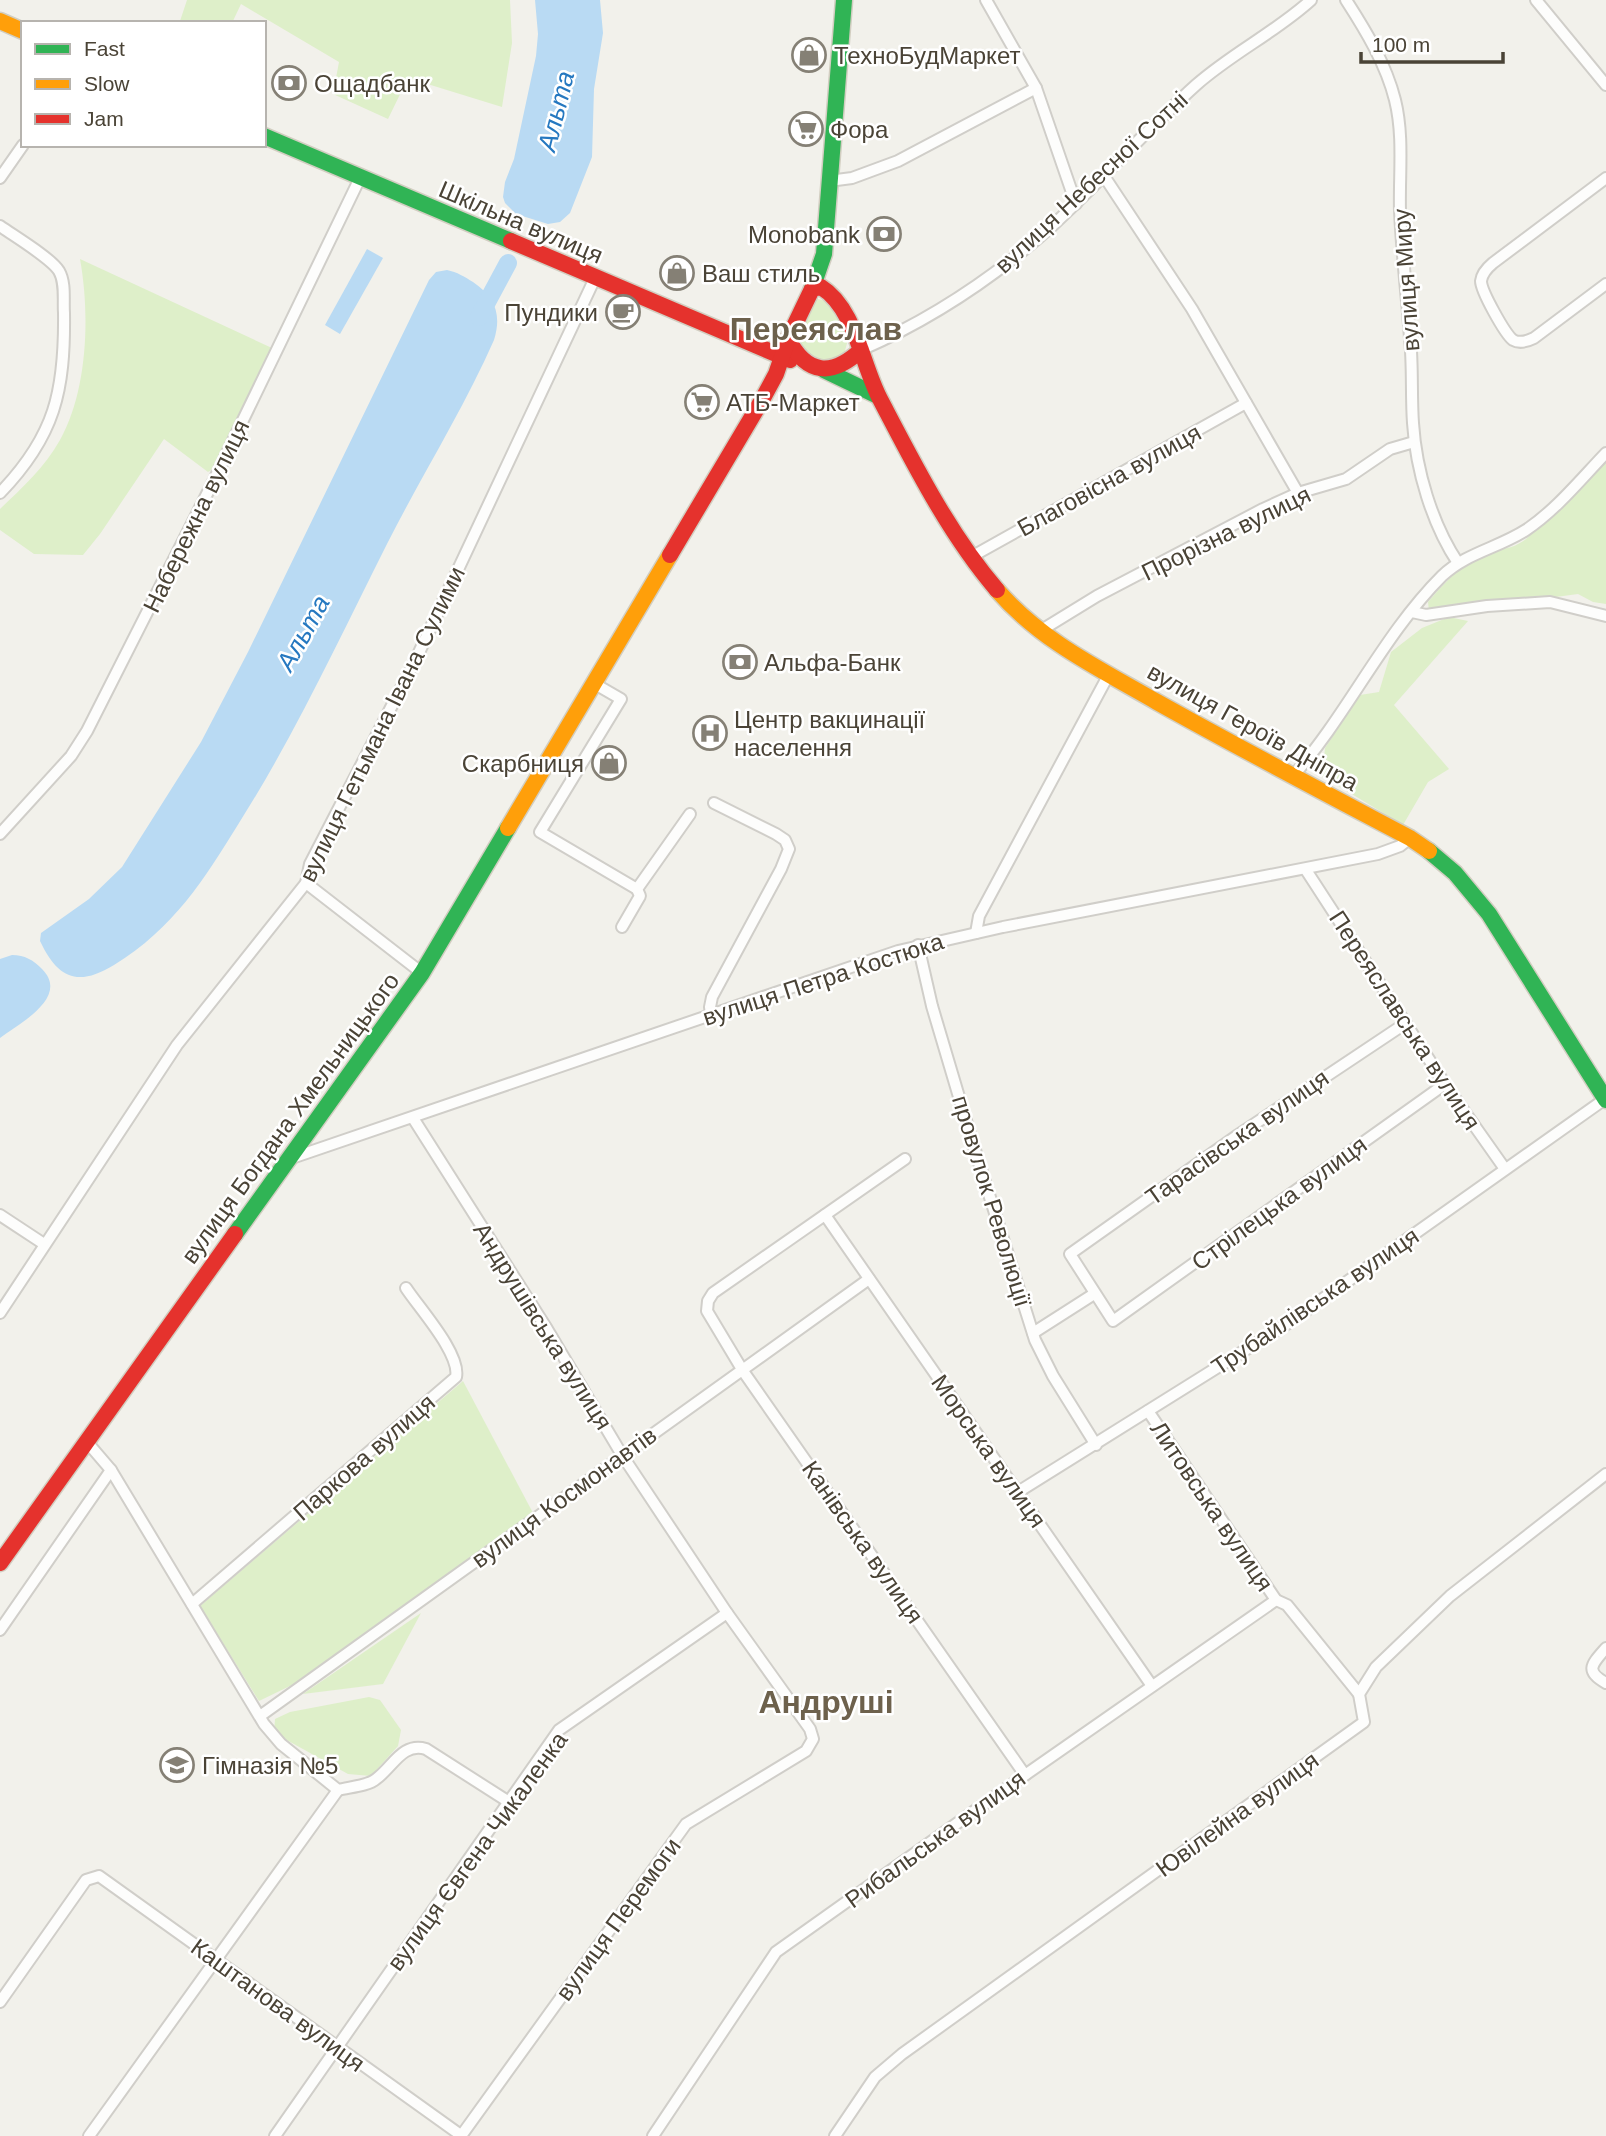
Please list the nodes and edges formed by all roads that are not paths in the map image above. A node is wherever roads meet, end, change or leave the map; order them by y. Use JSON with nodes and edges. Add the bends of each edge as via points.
{"nodes":[{"id":1,"x":844,"y":0,"type":"edge"},
{"id":2,"x":985,"y":0,"type":"edge"},
{"id":3,"x":1346,"y":0,"type":"edge"},
{"id":4,"x":1536,"y":0,"type":"edge"},
{"id":5,"x":1310,"y":1,"type":"edge"},
{"id":6,"x":0,"y":21,"type":"edge"},
{"id":7,"x":21,"y":30,"type":"edge"},
{"id":8,"x":1606,"y":85,"type":"edge"},
{"id":9,"x":1036,"y":88,"type":"junction"},
{"id":10,"x":266,"y":137,"type":"edge"},
{"id":11,"x":22,"y":147,"type":"edge"},
{"id":12,"x":1104,"y":176,"type":"junction"},
{"id":13,"x":0,"y":178,"type":"edge"},
{"id":14,"x":360,"y":178,"type":"junction"},
{"id":15,"x":1606,"y":178,"type":"edge"},
{"id":16,"x":830,"y":181,"type":"junction"},
{"id":17,"x":1076,"y":204,"type":"junction"},
{"id":18,"x":0,"y":226,"type":"edge"},
{"id":19,"x":822,"y":262,"type":"junction"},
{"id":20,"x":595,"y":278,"type":"junction"},
{"id":21,"x":1606,"y":284,"type":"edge"},
{"id":22,"x":812,"y":289,"type":"junction"},
{"id":23,"x":832,"y":294,"type":"junction"},
{"id":24,"x":788,"y":339,"type":"junction"},
{"id":25,"x":760,"y":348,"type":"junction"},
{"id":26,"x":861,"y":350,"type":"junction"},
{"id":27,"x":783,"y":357,"type":"junction"},
{"id":28,"x":817,"y":367,"type":"junction"},
{"id":29,"x":772,"y":382,"type":"junction"},
{"id":30,"x":878,"y":396,"type":"junction"},
{"id":31,"x":1246,"y":403,"type":"junction"},
{"id":32,"x":1414,"y":442,"type":"junction"},
{"id":33,"x":1606,"y":453,"type":"edge"},
{"id":34,"x":0,"y":493,"type":"edge"},
{"id":35,"x":1298,"y":493,"type":"junction"},
{"id":36,"x":971,"y":557,"type":"junction"},
{"id":37,"x":1458,"y":563,"type":"junction"},
{"id":38,"x":1412,"y":612,"type":"junction"},
{"id":39,"x":1606,"y":616,"type":"edge"},
{"id":40,"x":1040,"y":631,"type":"junction"},
{"id":41,"x":1109,"y":674,"type":"junction"},
{"id":42,"x":595,"y":684,"type":"junction"},
{"id":43,"x":1293,"y":776,"type":"junction"},
{"id":44,"x":714,"y":803,"type":"dead end"},
{"id":45,"x":690,"y":814,"type":"dead end"},
{"id":46,"x":0,"y":834,"type":"edge"},
{"id":47,"x":1410,"y":838,"type":"junction"},
{"id":48,"x":1306,"y":870,"type":"junction"},
{"id":49,"x":306,"y":883,"type":"junction"},
{"id":50,"x":637,"y":889,"type":"junction"},
{"id":51,"x":622,"y":927,"type":"dead end"},
{"id":52,"x":976,"y":933,"type":"junction"},
{"id":53,"x":918,"y":946,"type":"junction"},
{"id":54,"x":422,"y":973,"type":"junction"},
{"id":55,"x":711,"y":1015,"type":"junction"},
{"id":56,"x":1406,"y":1023,"type":"junction"},
{"id":57,"x":1445,"y":1084,"type":"junction"},
{"id":58,"x":1606,"y":1099,"type":"edge"},
{"id":59,"x":412,"y":1118,"type":"junction"},
{"id":60,"x":289,"y":1159,"type":"junction"},
{"id":61,"x":905,"y":1159,"type":"dead end"},
{"id":62,"x":1505,"y":1170,"type":"junction"},
{"id":63,"x":0,"y":1215,"type":"edge"},
{"id":64,"x":825,"y":1215,"type":"junction"},
{"id":65,"x":44,"y":1244,"type":"junction"},
{"id":66,"x":869,"y":1279,"type":"junction"},
{"id":67,"x":406,"y":1288,"type":"dead end"},
{"id":68,"x":1094,"y":1294,"type":"junction"},
{"id":69,"x":0,"y":1313,"type":"edge"},
{"id":70,"x":1033,"y":1333,"type":"junction"},
{"id":71,"x":743,"y":1371,"type":"junction"},
{"id":72,"x":1148,"y":1411,"type":"junction"},
{"id":73,"x":87,"y":1442,"type":"junction"},
{"id":74,"x":1096,"y":1445,"type":"junction"},
{"id":75,"x":622,"y":1455,"type":"junction"},
{"id":76,"x":111,"y":1470,"type":"junction"},
{"id":77,"x":1606,"y":1474,"type":"edge"},
{"id":78,"x":1018,"y":1492,"type":"junction"},
{"id":79,"x":0,"y":1563,"type":"edge"},
{"id":80,"x":1276,"y":1600,"type":"junction"},
{"id":81,"x":192,"y":1604,"type":"junction"},
{"id":82,"x":727,"y":1614,"type":"junction"},
{"id":83,"x":0,"y":1630,"type":"edge"},
{"id":84,"x":1606,"y":1648,"type":"edge"},
{"id":85,"x":1606,"y":1683,"type":"edge"},
{"id":86,"x":1152,"y":1686,"type":"junction"},
{"id":87,"x":1359,"y":1694,"type":"junction"},
{"id":88,"x":260,"y":1716,"type":"junction"},
{"id":89,"x":812,"y":1743,"type":"joint"},
{"id":90,"x":1025,"y":1774,"type":"junction"},
{"id":91,"x":338,"y":1790,"type":"junction"},
{"id":92,"x":509,"y":1802,"type":"junction"},
{"id":93,"x":215,"y":1961,"type":"junction"},
{"id":94,"x":0,"y":2002,"type":"edge"},
{"id":95,"x":337,"y":2047,"type":"junction"},
{"id":96,"x":89,"y":2136,"type":"edge"},
{"id":97,"x":275,"y":2136,"type":"edge"},
{"id":98,"x":462,"y":2136,"type":"edge"},
{"id":99,"x":653,"y":2136,"type":"edge"},
{"id":100,"x":835,"y":2136,"type":"edge"}],
"edges":[{"from":1,"to":16,"type":"main road"},
{"from":2,"to":9,"type":"street"},
{"from":3,"to":32,"type":"street","name":"вулиця Миру","via":[[1375,49],[1397,110]]},
{"from":4,"to":8,"type":"street"},
{"from":5,"to":12,"type":"street","name":"вулиця Небесної Сотні","via":[[1205,77]]},
{"from":6,"to":7,"type":"main road"},
{"from":9,"to":16,"type":"street","via":[[898,161]]},
{"from":9,"to":17,"type":"street"},
{"from":10,"to":14,"type":"main road","name":"Шкільна вулиця"},
{"from":11,"to":13,"type":"street"},
{"from":12,"to":17,"type":"street","name":"вулиця Небесної Сотні"},
{"from":12,"to":31,"type":"street","via":[[1192,309]]},
{"from":14,"to":20,"type":"main road","name":"Шкільна вулиця"},
{"from":14,"to":46,"type":"street","name":"Набережна вулиця","via":[[98,712],[71,756]]},
{"from":15,"to":21,"type":"street","via":[[1493,263],[1481,279],[1483,292],[1508,334],[1523,342]]},
{"from":16,"to":19,"type":"main road"},
{"from":17,"to":26,"type":"street","name":"вулиця Небесної Сотні","via":[[989,277]]},
{"from":18,"to":34,"type":"street","via":[[60,273],[64,317],[63,372],[48,427],[31,458]]},
{"from":19,"to":22,"type":"main road"},
{"from":19,"to":23,"type":"main road"},
{"from":20,"to":25,"type":"main road","name":"Шкільна вулиця"},
{"from":20,"to":49,"type":"street","name":"вулиця Гетьмана Івана Сулими","via":[[415,661],[310,864]]},
{"from":22,"to":23,"type":"main road","via":[[821,287]]},
{"from":22,"to":24,"type":"main road","name":"вулиця Богдана Хмельницького"},
{"from":23,"to":26,"type":"main road","name":"вулиця Героїв Дніпра"},
{"from":24,"to":25,"type":"main road"},
{"from":24,"to":27,"type":"main road","name":"вулиця Богдана Хмельницького"},
{"from":24,"to":28,"type":"main road","via":[[795,353]]},
{"from":25,"to":27,"type":"main road","name":"Шкільна вулиця"},
{"from":25,"to":29,"type":"main road","via":[[770,364]]},
{"from":26,"to":28,"type":"main road","via":[[839,368]]},
{"from":26,"to":30,"type":"main road","name":"вулиця Героїв Дніпра"},
{"from":27,"to":28,"type":"main road","name":"Шкільна вулиця"},
{"from":27,"to":29,"type":"main road","name":"вулиця Богдана Хмельницького"},
{"from":28,"to":29,"type":"main road","via":[[792,369]]},
{"from":28,"to":30,"type":"main road"},
{"from":29,"to":42,"type":"main road","name":"вулиця Богдана Хмельницького"},
{"from":30,"to":36,"type":"main road","name":"вулиця Героїв Дніпра"},
{"from":31,"to":35,"type":"street"},
{"from":31,"to":36,"type":"street","name":"Благовісна вулиця"},
{"from":32,"to":35,"type":"street","name":"Прорізна вулиця","via":[[1390,449],[1346,479]]},
{"from":32,"to":37,"type":"street","name":"вулиця Миру","via":[[1433,512]]},
{"from":33,"to":37,"type":"street","via":[[1541,519]]},
{"from":35,"to":40,"type":"street","name":"Прорізна вулиця","via":[[1097,596]]},
{"from":36,"to":40,"type":"main road","name":"вулиця Героїв Дніпра","via":[[1006,600]]},
{"from":37,"to":38,"type":"street"},
{"from":38,"to":39,"type":"street","via":[[1426,615],[1544,602]]},
{"from":38,"to":43,"type":"street"},
{"from":40,"to":41,"type":"main road","name":"вулиця Героїв Дніпра"},
{"from":41,"to":43,"type":"main road","name":"вулиця Героїв Дніпра"},
{"from":41,"to":52,"type":"street","via":[[979,916]]},
{"from":42,"to":50,"type":"street","via":[[621,699],[540,832]]},
{"from":42,"to":54,"type":"main road","name":"вулиця Богдана Хмельницького"},
{"from":43,"to":47,"type":"main road","name":"вулиця Героїв Дніпра"},
{"from":44,"to":55,"type":"street","via":[[776,834],[789,849],[712,997]]},
{"from":45,"to":50,"type":"street"},
{"from":47,"to":48,"type":"street","name":"вулиця Петра Костюка","via":[[1378,854]]},
{"from":47,"to":58,"type":"main road","name":"вулиця Героїв Дніпра","via":[[1455,873],[1489,914]]},
{"from":48,"to":52,"type":"street","name":"вулиця Петра Костюка"},
{"from":48,"to":56,"type":"street","name":"Переяславська вулиця"},
{"from":49,"to":54,"type":"street"},
{"from":49,"to":65,"type":"street","name":"вулиця Гетьмана Івана Сулими","via":[[177,1045]]},
{"from":50,"to":51,"type":"street","via":[[640,896]]},
{"from":52,"to":53,"type":"street","name":"вулиця Петра Костюка"},
{"from":53,"to":55,"type":"street","name":"вулиця Петра Костюка"},
{"from":53,"to":70,"type":"street","name":"провулок Революції","via":[[932,1006]]},
{"from":54,"to":60,"type":"main road","name":"вулиця Богдана Хмельницького"},
{"from":55,"to":59,"type":"street","name":"вулиця Петра Костюка"},
{"from":56,"to":57,"type":"street","name":"Переяславська вулиця"},
{"from":56,"to":68,"type":"street","name":"Тарасівська вулиця","via":[[1070,1254]]},
{"from":57,"to":62,"type":"street","name":"Переяславська вулиця"},
{"from":57,"to":68,"type":"street","name":"Стрілецька вулиця","via":[[1113,1321]]},
{"from":58,"to":62,"type":"street","name":"Трубайлівська вулиця"},
{"from":59,"to":60,"type":"street","name":"вулиця Петра Костюка"},
{"from":59,"to":75,"type":"street","name":"Андрушівська вулиця"},
{"from":60,"to":73,"type":"main road","name":"вулиця Богдана Хмельницького"},
{"from":61,"to":64,"type":"street"},
{"from":62,"to":72,"type":"street","name":"Трубайлівська вулиця","via":[[1290,1322]]},
{"from":63,"to":65,"type":"street"},
{"from":64,"to":66,"type":"street","name":"Морська вулиця"},
{"from":64,"to":71,"type":"street","name":"Канівська вулиця","via":[[713,1293],[707,1306],[709,1315]]},
{"from":65,"to":69,"type":"street","name":"вулиця Гетьмана Івана Сулими"},
{"from":66,"to":71,"type":"street","name":"вулиця Космонавтів"},
{"from":66,"to":78,"type":"street","name":"Морська вулиця"},
{"from":67,"to":81,"type":"street","name":"Паркова вулиця","via":[[447,1348],[456,1377]]},
{"from":68,"to":70,"type":"street"},
{"from":70,"to":74,"type":"street","name":"провулок Революції","via":[[1053,1376]]},
{"from":71,"to":75,"type":"street","name":"вулиця Космонавтів"},
{"from":71,"to":90,"type":"street","name":"Канівська вулиця"},
{"from":72,"to":74,"type":"street","name":"Трубайлівська вулиця"},
{"from":72,"to":80,"type":"street","name":"Литовська вулиця"},
{"from":73,"to":76,"type":"street"},
{"from":73,"to":79,"type":"main road","name":"вулиця Богдана Хмельницького"},
{"from":74,"to":78,"type":"street","name":"Трубайлівська вулиця"},
{"from":75,"to":82,"type":"street","name":"Андрушівська вулиця"},
{"from":75,"to":88,"type":"street","name":"вулиця Космонавтів"},
{"from":76,"to":81,"type":"street"},
{"from":76,"to":83,"type":"street"},
{"from":77,"to":87,"type":"street","via":[[1450,1596],[1376,1667]]},
{"from":78,"to":86,"type":"street","name":"Морська вулиця"},
{"from":80,"to":86,"type":"street","name":"Рибальська вулиця"},
{"from":80,"to":87,"type":"street","name":"Литовська вулиця","via":[[1287,1605]]},
{"from":81,"to":88,"type":"street"},
{"from":82,"to":89,"type":"street","name":"Андрушівська вулиця","via":[[810,1730]]},
{"from":82,"to":92,"type":"street","name":"вулиця Євгена Чикаленка","via":[[559,1730]]},
{"from":84,"to":85,"type":"street","via":[[1593,1662],[1592,1671]]},
{"from":86,"to":90,"type":"street","name":"Рибальська вулиця"},
{"from":87,"to":100,"type":"street","name":"Ювілейна вулиця","via":[[1364,1722],[902,2054],[875,2077]]},
{"from":88,"to":91,"type":"street","via":[[281,1744]]},
{"from":89,"to":98,"type":"street","name":"вулиця Перемоги","via":[[686,1824]]},
{"from":90,"to":99,"type":"street","name":"Рибальська вулиця","via":[[776,1952]]},
{"from":91,"to":92,"type":"street","via":[[374,1782],[405,1751],[419,1747]]},
{"from":91,"to":93,"type":"street"},
{"from":92,"to":95,"type":"street","name":"вулиця Євгена Чикаленка"},
{"from":93,"to":94,"type":"street","name":"Каштанова вулиця","via":[[103,1877],[94,1875]]},
{"from":93,"to":95,"type":"street","name":"Каштанова вулиця"},
{"from":93,"to":96,"type":"street"},
{"from":95,"to":97,"type":"street","name":"вулиця Євгена Чикаленка"},
{"from":95,"to":98,"type":"street","name":"Каштанова вулиця"}]}
